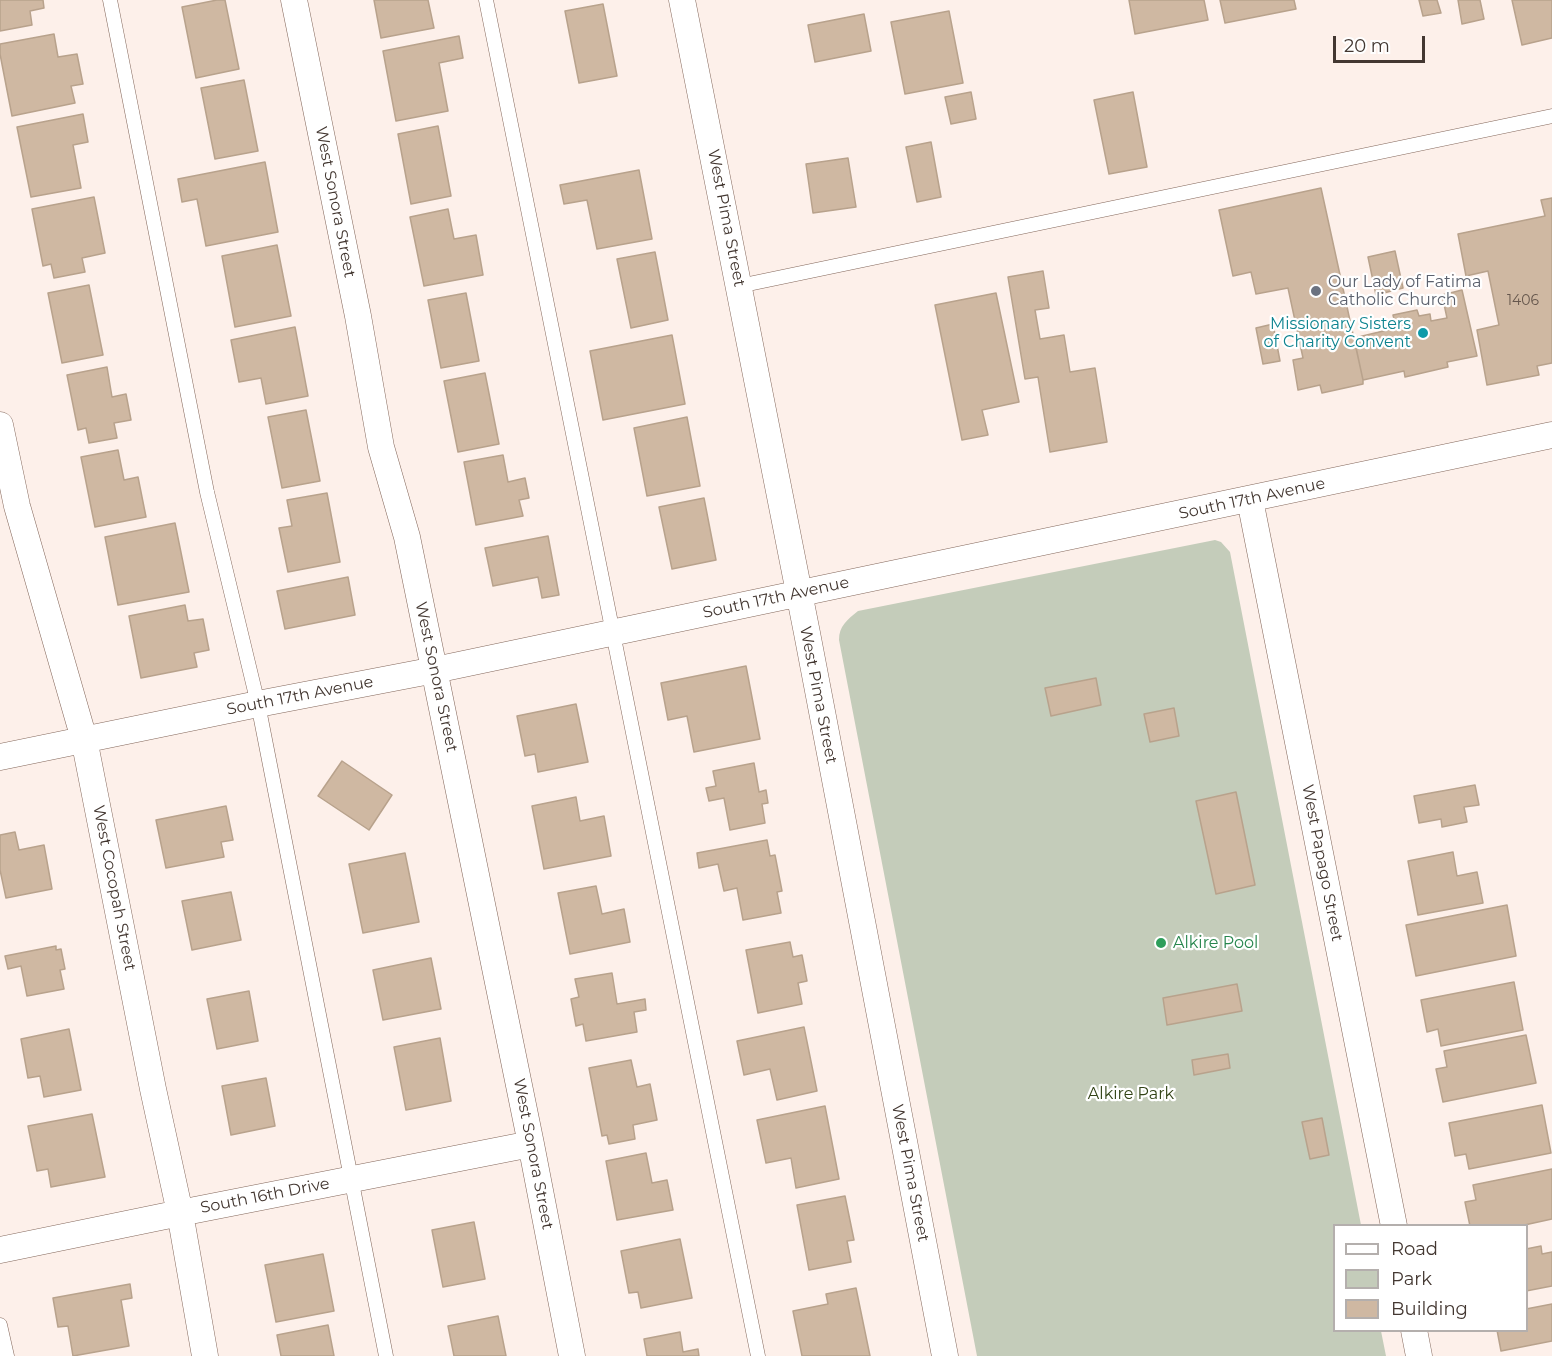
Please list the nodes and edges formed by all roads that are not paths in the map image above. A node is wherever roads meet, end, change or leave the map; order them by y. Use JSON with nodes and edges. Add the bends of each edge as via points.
{"nodes":[{"id":1,"x":110,"y":0,"type":"edge"},
{"id":2,"x":294,"y":0,"type":"edge"},
{"id":3,"x":486,"y":0,"type":"edge"},
{"id":4,"x":682,"y":0,"type":"edge"},
{"id":5,"x":1552,"y":116,"type":"edge"},
{"id":6,"x":739,"y":286,"type":"junction"},
{"id":7,"x":0,"y":425,"type":"edge"},
{"id":8,"x":1552,"y":435,"type":"edge"},
{"id":9,"x":1250,"y":500,"type":"junction"},
{"id":10,"x":797,"y":594,"type":"junction"},
{"id":11,"x":612,"y":633,"type":"junction"},
{"id":12,"x":435,"y":670,"type":"junction"},
{"id":13,"x":258,"y":704,"type":"junction"},
{"id":14,"x":84,"y":739,"type":"junction"},
{"id":15,"x":0,"y":757,"type":"edge"},
{"id":16,"x":531,"y":1144,"type":"junction"},
{"id":17,"x":352,"y":1179,"type":"junction"},
{"id":18,"x":180,"y":1213,"type":"junction"},
{"id":19,"x":1394,"y":1224,"type":"edge"},
{"id":20,"x":0,"y":1250,"type":"edge"},
{"id":21,"x":0,"y":1325,"type":"edge"},
{"id":22,"x":1414,"y":1332,"type":"edge"},
{"id":23,"x":7,"y":1356,"type":"edge"},
{"id":24,"x":206,"y":1356,"type":"edge"},
{"id":25,"x":386,"y":1356,"type":"edge"},
{"id":26,"x":572,"y":1356,"type":"edge"},
{"id":27,"x":758,"y":1356,"type":"edge"},
{"id":28,"x":945,"y":1356,"type":"edge"},
{"id":29,"x":1419,"y":1356,"type":"edge"}],
"edges":[{"from":1,"to":13,"type":"lane","via":[[207,492]]},
{"from":2,"to":12,"type":"street","name":"West Sonora Street","via":[[381,447],[407,537]]},
{"from":3,"to":11,"type":"lane"},
{"from":4,"to":6,"type":"street","name":"West Pima Street"},
{"from":5,"to":6,"type":"lane"},
{"from":6,"to":10,"type":"street","name":"West Pima Street"},
{"from":7,"to":14,"type":"street","name":"West Cocopah Street","via":[[17,506]]},
{"from":8,"to":9,"type":"street","name":"South 17th Avenue"},
{"from":9,"to":10,"type":"street","name":"South 17th Avenue"},
{"from":9,"to":19,"type":"street","name":"West Papago Street"},
{"from":10,"to":11,"type":"street","name":"South 17th Avenue"},
{"from":10,"to":28,"type":"street","name":"West Pima Street"},
{"from":11,"to":12,"type":"street","name":"South 17th Avenue"},
{"from":11,"to":27,"type":"lane"},
{"from":12,"to":13,"type":"street","name":"South 17th Avenue"},
{"from":12,"to":16,"type":"street","name":"West Sonora Street"},
{"from":13,"to":14,"type":"street","name":"South 17th Avenue"},
{"from":13,"to":17,"type":"lane"},
{"from":14,"to":15,"type":"street","name":"South 17th Avenue"},
{"from":14,"to":18,"type":"street","name":"West Cocopah Street"},
{"from":16,"to":17,"type":"street","name":"South 16th Drive"},
{"from":16,"to":26,"type":"street","name":"West Sonora Street"},
{"from":17,"to":18,"type":"street","name":"South 16th Drive"},
{"from":17,"to":25,"type":"lane"},
{"from":18,"to":20,"type":"street","name":"South 16th Drive"},
{"from":18,"to":24,"type":"street","name":"West Cocopah Street"},
{"from":21,"to":23,"type":"lane"},
{"from":22,"to":29,"type":"street"}]}
